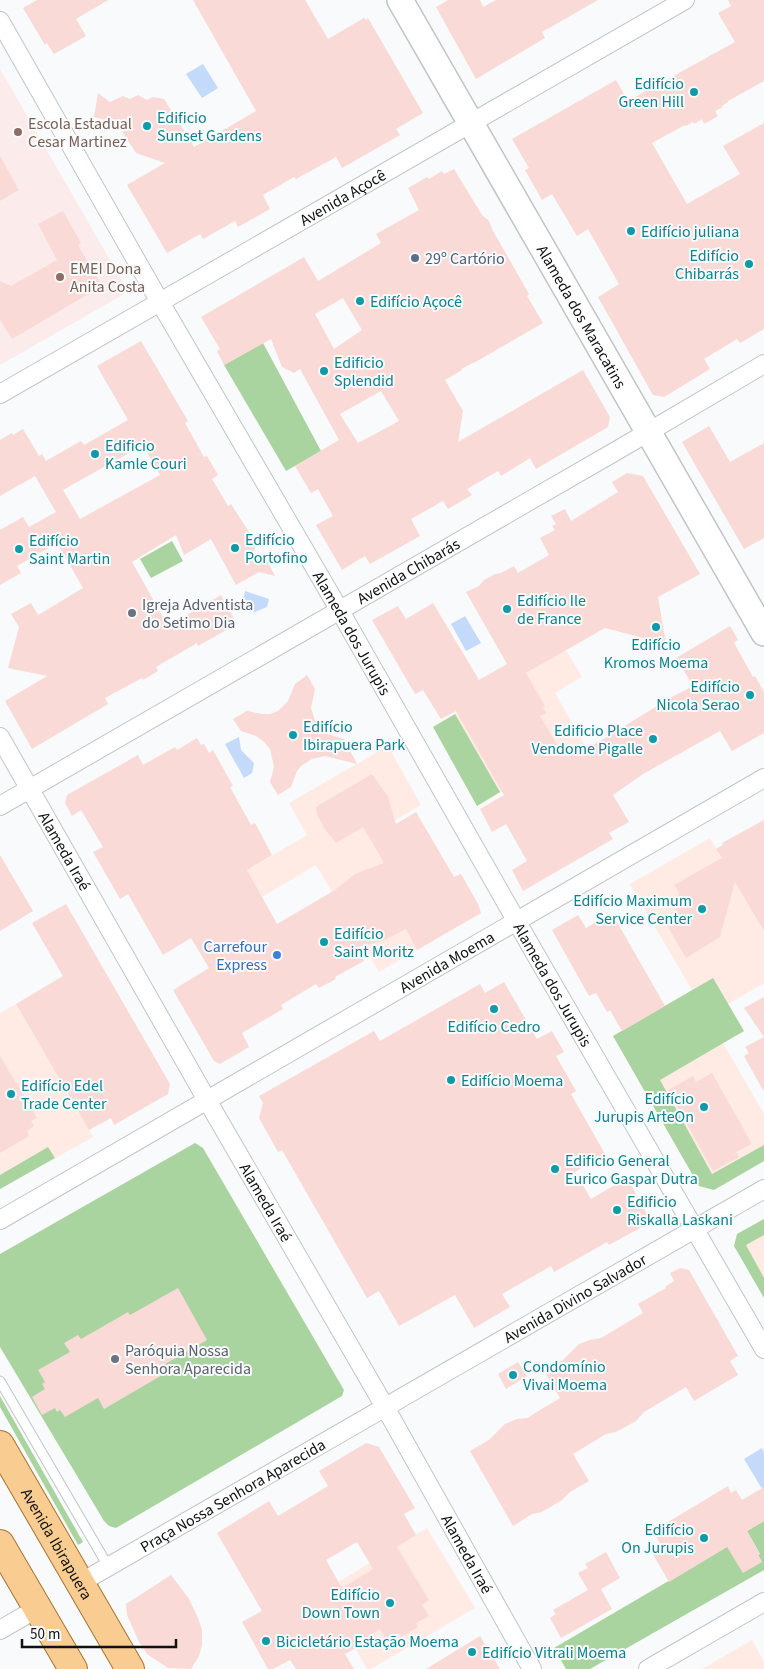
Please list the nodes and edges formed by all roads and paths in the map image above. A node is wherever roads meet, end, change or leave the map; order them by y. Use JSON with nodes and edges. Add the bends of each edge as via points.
{"nodes":[{"id":1,"x":400,"y":0,"type":"edge"},
{"id":2,"x":685,"y":0,"type":"edge"},
{"id":3,"x":0,"y":21,"type":"edge"},
{"id":4,"x":470,"y":123,"type":"junction"},
{"id":5,"x":160,"y":302,"type":"junction"},
{"id":6,"x":764,"y":364,"type":"edge"},
{"id":7,"x":0,"y":394,"type":"edge"},
{"id":8,"x":648,"y":432,"type":"junction"},
{"id":9,"x":340,"y":611,"type":"junction"},
{"id":10,"x":764,"y":633,"type":"edge"},
{"id":11,"x":0,"y":737,"type":"edge"},
{"id":12,"x":764,"y":778,"type":"edge"},
{"id":13,"x":29,"y":789,"type":"junction"},
{"id":14,"x":0,"y":806,"type":"edge"},
{"id":15,"x":516,"y":921,"type":"junction"},
{"id":16,"x":207,"y":1100,"type":"junction"},
{"id":17,"x":764,"y":1189,"type":"edge"},
{"id":18,"x":0,"y":1220,"type":"edge"},
{"id":19,"x":694,"y":1229,"type":"junction"},
{"id":20,"x":764,"y":1349,"type":"edge"},
{"id":21,"x":0,"y":1381,"type":"edge"},
{"id":22,"x":385,"y":1407,"type":"junction"},
{"id":23,"x":0,"y":1445,"type":"edge"},
{"id":24,"x":0,"y":1544,"type":"edge"},
{"id":25,"x":108,"y":1566,"type":"junction"},
{"id":26,"x":80,"y":1583,"type":"junction"},
{"id":27,"x":764,"y":1602,"type":"edge"},
{"id":28,"x":38,"y":1608,"type":"junction"},
{"id":29,"x":0,"y":1630,"type":"edge"},
{"id":30,"x":73,"y":1669,"type":"edge"},
{"id":31,"x":130,"y":1669,"type":"edge"},
{"id":32,"x":532,"y":1669,"type":"edge"},
{"id":33,"x":648,"y":1669,"type":"edge"}],
"edges":[{"from":1,"to":4,"type":"main road","name":"Alameda dos Maracatins"},
{"from":2,"to":4,"type":"street","name":"Avenida Açocê"},
{"from":3,"to":5,"type":"street","name":"Alameda dos Jurupis"},
{"from":4,"to":5,"type":"street","name":"Avenida Açocê"},
{"from":4,"to":8,"type":"main road","name":"Alameda dos Maracatins"},
{"from":5,"to":7,"type":"street","name":"Avenida Açocê"},
{"from":5,"to":9,"type":"street","name":"Alameda dos Jurupis"},
{"from":6,"to":8,"type":"street","name":"Avenida Chibarás"},
{"from":8,"to":9,"type":"street","name":"Avenida Chibarás"},
{"from":8,"to":10,"type":"main road","name":"Alameda dos Maracatins"},
{"from":9,"to":13,"type":"street","name":"Avenida Chibarás"},
{"from":9,"to":15,"type":"street","name":"Alameda dos Jurupis"},
{"from":11,"to":13,"type":"street","name":"Alameda Iraé"},
{"from":12,"to":15,"type":"street","name":"Avenida Moema"},
{"from":13,"to":14,"type":"street","name":"Avenida Chibarás"},
{"from":13,"to":16,"type":"street","name":"Alameda Iraé"},
{"from":15,"to":16,"type":"street","name":"Avenida Moema"},
{"from":15,"to":19,"type":"street","name":"Alameda dos Jurupis"},
{"from":16,"to":18,"type":"street"},
{"from":16,"to":22,"type":"street","name":"Alameda Iraé"},
{"from":17,"to":19,"type":"street","name":"Avenida Divino Salvador"},
{"from":19,"to":20,"type":"street","name":"Alameda dos Jurupis"},
{"from":19,"to":22,"type":"street","name":"Avenida Divino Salvador"},
{"from":21,"to":25,"type":"lane","name":"Avenida Ibirapuera"},
{"from":22,"to":25,"type":"street","name":"Praça Nossa Senhora Aparecida"},
{"from":22,"to":32,"type":"street","name":"Alameda Iraé"},
{"from":23,"to":26,"type":"main road","name":"Avenida Ibirapuera"},
{"from":24,"to":28,"type":"main road"},
{"from":25,"to":26,"type":"street","name":"Praça Nossa Senhora Aparecida"},
{"from":26,"to":31,"type":"main road","name":"Avenida Ibirapuera"},
{"from":27,"to":33,"type":"street"},
{"from":28,"to":29,"type":"street"},
{"from":28,"to":30,"type":"main road"}]}
